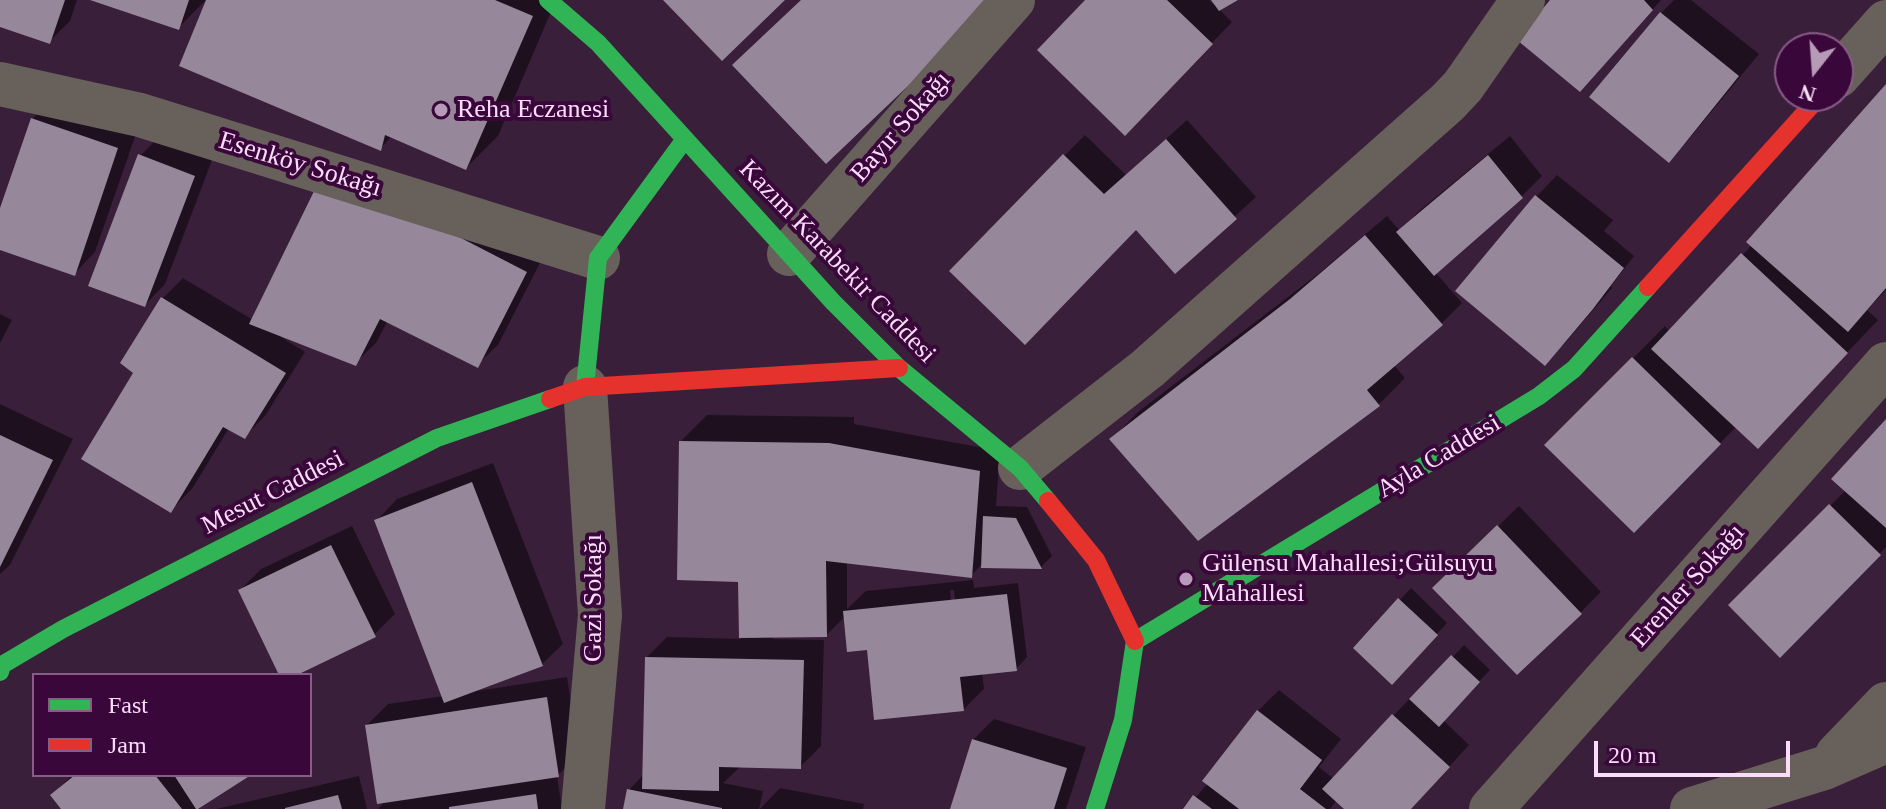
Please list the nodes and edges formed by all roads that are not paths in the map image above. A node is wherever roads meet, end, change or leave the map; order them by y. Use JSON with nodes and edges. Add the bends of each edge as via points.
{"nodes":[{"id":1,"x":548,"y":0,"type":"edge"},
{"id":2,"x":1013,"y":0,"type":"edge"},
{"id":3,"x":1523,"y":0,"type":"edge"},
{"id":4,"x":1886,"y":22,"type":"edge"},
{"id":5,"x":1854,"y":58,"type":"edge"},
{"id":6,"x":0,"y":84,"type":"edge"},
{"id":7,"x":1806,"y":112,"type":"edge"},
{"id":8,"x":685,"y":139,"type":"junction"},
{"id":9,"x":789,"y":254,"type":"junction"},
{"id":10,"x":598,"y":258,"type":"junction"},
{"id":11,"x":1886,"y":364,"type":"edge"},
{"id":12,"x":899,"y":368,"type":"junction"},
{"id":13,"x":585,"y":387,"type":"junction"},
{"id":14,"x":1020,"y":468,"type":"junction"},
{"id":15,"x":1135,"y":641,"type":"junction"},
{"id":16,"x":0,"y":667,"type":"edge"},
{"id":17,"x":1886,"y":704,"type":"edge"},
{"id":18,"x":1886,"y":741,"type":"edge"},
{"id":19,"x":1824,"y":768,"type":"junction"},
{"id":20,"x":583,"y":809,"type":"edge"},
{"id":21,"x":1095,"y":809,"type":"edge"},
{"id":22,"x":1491,"y":809,"type":"edge"},
{"id":23,"x":1692,"y":809,"type":"edge"}],
"edges":[{"from":1,"to":8,"type":"street","name":"Kazım Karabekir Caddesi","via":[[598,43]]},
{"from":2,"to":9,"type":"street","name":"Bayır Sokağı"},
{"from":3,"to":14,"type":"street","via":[[1448,102],[1147,369]]},
{"from":4,"to":5,"type":"street"},
{"from":6,"to":10,"type":"street","name":"Esenköy Sokağı","via":[[140,115]]},
{"from":7,"to":15,"type":"street","name":"Ayla Caddesi","via":[[1574,369],[1526,404]]},
{"from":8,"to":9,"type":"street","name":"Kazım Karabekir Caddesi"},
{"from":8,"to":10,"type":"street"},
{"from":9,"to":12,"type":"street","name":"Kazım Karabekir Caddesi"},
{"from":10,"to":13,"type":"street"},
{"from":11,"to":22,"type":"street","name":"Erenler Sokağı"},
{"from":12,"to":13,"type":"street","name":"Mesut Caddesi"},
{"from":12,"to":14,"type":"street","name":"Kazım Karabekir Caddesi"},
{"from":13,"to":16,"type":"street","name":"Mesut Caddesi","via":[[437,438],[63,629]]},
{"from":13,"to":20,"type":"street","name":"Gazi Sokağı","via":[[600,615]]},
{"from":14,"to":15,"type":"street","name":"Kazım Karabekir Caddesi","via":[[1096,560]]},
{"from":15,"to":21,"type":"street","via":[[1123,720]]},
{"from":17,"to":19,"type":"street"},
{"from":18,"to":19,"type":"street"},
{"from":19,"to":23,"type":"street"}]}
